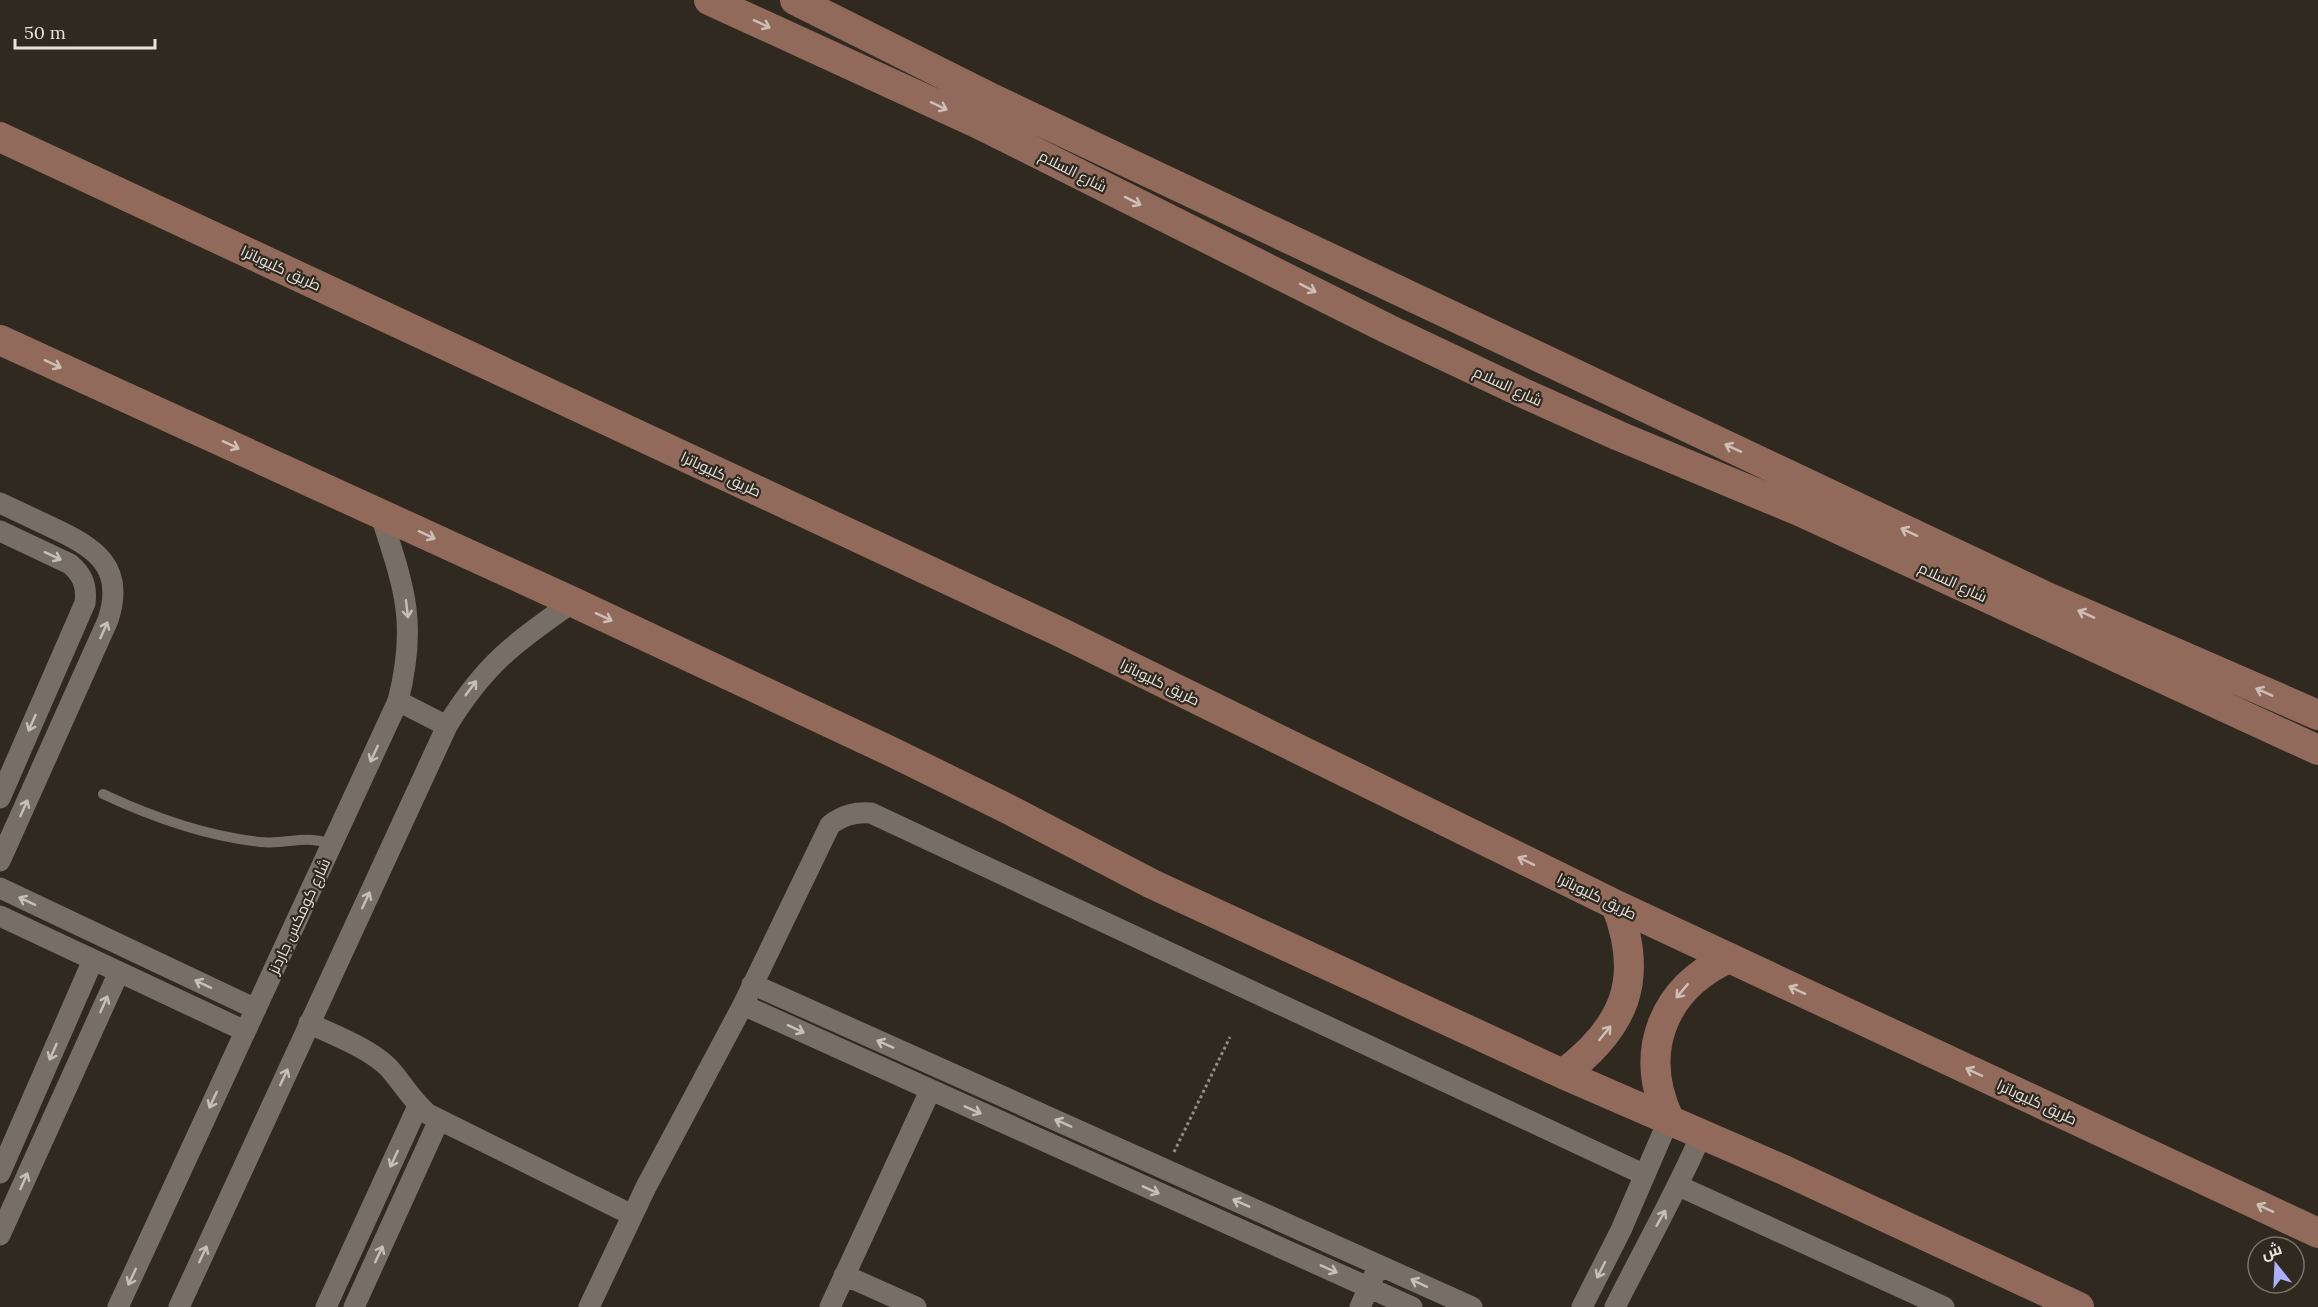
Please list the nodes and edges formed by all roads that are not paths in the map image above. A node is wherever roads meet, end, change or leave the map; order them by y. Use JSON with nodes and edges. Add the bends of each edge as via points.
{"nodes":[{"id":1,"x":709,"y":0,"type":"edge"},
{"id":2,"x":795,"y":0,"type":"edge"},
{"id":3,"x":983,"y":110,"type":"junction"},
{"id":4,"x":0,"y":136,"type":"edge"},
{"id":5,"x":0,"y":340,"type":"edge"},
{"id":6,"x":0,"y":503,"type":"edge"},
{"id":7,"x":380,"y":513,"type":"junction"},
{"id":8,"x":0,"y":531,"type":"edge"},
{"id":9,"x":573,"y":602,"type":"junction"},
{"id":10,"x":398,"y":701,"type":"junction"},
{"id":11,"x":2318,"y":715,"type":"edge"},
{"id":12,"x":447,"y":726,"type":"junction"},
{"id":13,"x":2318,"y":750,"type":"edge"},
{"id":14,"x":103,"y":794,"type":"dead end"},
{"id":15,"x":0,"y":798,"type":"edge"},
{"id":16,"x":332,"y":844,"type":"junction"},
{"id":17,"x":0,"y":861,"type":"edge"},
{"id":18,"x":0,"y":888,"type":"edge"},
{"id":19,"x":1616,"y":905,"type":"junction"},
{"id":20,"x":0,"y":916,"type":"edge"},
{"id":21,"x":1729,"y":958,"type":"junction"},
{"id":22,"x":93,"y":960,"type":"junction"},
{"id":23,"x":119,"y":972,"type":"junction"},
{"id":24,"x":752,"y":984,"type":"junction"},
{"id":25,"x":742,"y":1005,"type":"junction"},
{"id":26,"x":256,"y":1009,"type":"junction"},
{"id":27,"x":309,"y":1023,"type":"junction"},
{"id":28,"x":245,"y":1031,"type":"junction"},
{"id":29,"x":917,"y":1058,"type":"junction"},
{"id":30,"x":1563,"y":1074,"type":"junction"},
{"id":31,"x":906,"y":1080,"type":"junction"},
{"id":32,"x":930,"y":1091,"type":"junction"},
{"id":33,"x":418,"y":1106,"type":"junction"},
{"id":34,"x":1669,"y":1119,"type":"junction"},
{"id":35,"x":440,"y":1120,"type":"junction"},
{"id":36,"x":1702,"y":1133,"type":"junction"},
{"id":37,"x":4,"y":1151,"type":"edge"},
{"id":38,"x":0,"y":1173,"type":"edge"},
{"id":39,"x":1645,"y":1175,"type":"junction"},
{"id":40,"x":1679,"y":1186,"type":"junction"},
{"id":41,"x":632,"y":1215,"type":"junction"},
{"id":42,"x":1621,"y":1230,"type":"junction"},
{"id":43,"x":2318,"y":1233,"type":"edge"},
{"id":44,"x":0,"y":1235,"type":"edge"},
{"id":45,"x":1647,"y":1241,"type":"junction"},
{"id":46,"x":1379,"y":1265,"type":"junction"},
{"id":47,"x":844,"y":1275,"type":"junction"},
{"id":48,"x":1369,"y":1287,"type":"junction"},
{"id":49,"x":118,"y":1307,"type":"edge"},
{"id":50,"x":178,"y":1307,"type":"edge"},
{"id":51,"x":326,"y":1307,"type":"edge"},
{"id":52,"x":354,"y":1307,"type":"edge"},
{"id":53,"x":589,"y":1307,"type":"edge"},
{"id":54,"x":830,"y":1307,"type":"edge"},
{"id":55,"x":916,"y":1307,"type":"edge"},
{"id":56,"x":1360,"y":1307,"type":"edge"},
{"id":57,"x":1412,"y":1307,"type":"edge"},
{"id":58,"x":1472,"y":1307,"type":"edge"},
{"id":59,"x":1582,"y":1307,"type":"edge"},
{"id":60,"x":1615,"y":1307,"type":"edge"},
{"id":61,"x":1944,"y":1307,"type":"edge"},
{"id":62,"x":2079,"y":1307,"type":"edge"}],
"edges":[{"from":1,"to":3,"type":"main road","name":"شارع السلام","one_way":true},
{"from":2,"to":3,"type":"main road","name":"شارع السلام"},
{"from":11,"to":3,"type":"main road","name":"شارع السلام","one_way":true,"via":[[2046,597]]},
{"from":3,"to":13,"type":"main road","name":"شارع السلام","one_way":true,"via":[[1388,329],[1619,436],[1799,511]]},
{"from":19,"to":4,"type":"main road","name":"طريق كليوباترا","one_way":true,"via":[[1058,631]]},
{"from":5,"to":7,"type":"main road","one_way":true},
{"from":17,"to":6,"type":"street","one_way":true,"via":[[108,620],[114,594],[107,568],[90,547]]},
{"from":7,"to":9,"type":"main road","one_way":true},
{"from":7,"to":10,"type":"street","name":"شارع كومكس جاردنز","one_way":true,"via":[[399,568],[408,621],[407,657]]},
{"from":8,"to":15,"type":"street","one_way":true,"via":[[70,564],[79,571],[86,592],[85,603]]},
{"from":12,"to":9,"type":"street","one_way":true,"via":[[479,678],[499,657]]},
{"from":9,"to":30,"type":"main road","one_way":true,"via":[[890,751],[1152,884]]},
{"from":10,"to":12,"type":"street"},
{"from":10,"to":16,"type":"street","name":"شارع كومكس جاردنز","one_way":true},
{"from":27,"to":12,"type":"street","one_way":true},
{"from":14,"to":16,"type":"lane","via":[[154,816],[219,834],[265,843],[310,838]]},
{"from":16,"to":26,"type":"street","name":"شارع كومكس جاردنز"},
{"from":26,"to":18,"type":"street","one_way":true},
{"from":19,"to":21,"type":"main road","name":"طريق كليوباترا"},
{"from":30,"to":19,"type":"main road","one_way":true,"via":[[1580,1061],[1612,1024],[1628,989],[1629,953]]},
{"from":20,"to":22,"type":"street"},
{"from":21,"to":34,"type":"main road","one_way":true,"via":[[1688,984],[1662,1024],[1655,1072]]},
{"from":43,"to":21,"type":"main road","name":"طريق كليوباترا","one_way":true},
{"from":22,"to":23,"type":"street"},
{"from":22,"to":37,"type":"street","one_way":true},
{"from":23,"to":28,"type":"street"},
{"from":44,"to":23,"type":"street","one_way":true},
{"from":24,"to":25,"type":"street"},
{"from":29,"to":24,"type":"street","one_way":true},
{"from":24,"to":39,"type":"street","via":[[830,825],[847,815],[871,813]]},
{"from":25,"to":31,"type":"street","one_way":true},
{"from":25,"to":41,"type":"street"},
{"from":26,"to":28,"type":"street","name":"شارع كومكس جاردنز"},
{"from":27,"to":33,"type":"street","via":[[378,1059]]},
{"from":50,"to":27,"type":"street","one_way":true},
{"from":28,"to":49,"type":"street","name":"شارع كومكس جاردنز","one_way":true},
{"from":29,"to":31,"type":"street"},
{"from":46,"to":29,"type":"street","one_way":true},
{"from":30,"to":34,"type":"main road"},
{"from":31,"to":32,"type":"street"},
{"from":32,"to":47,"type":"street"},
{"from":32,"to":48,"type":"street","one_way":true},
{"from":33,"to":35,"type":"street"},
{"from":33,"to":51,"type":"street","one_way":true},
{"from":34,"to":36,"type":"main road"},
{"from":34,"to":39,"type":"street"},
{"from":35,"to":41,"type":"street"},
{"from":52,"to":35,"type":"street","one_way":true},
{"from":36,"to":40,"type":"street"},
{"from":36,"to":62,"type":"main road"},
{"from":37,"to":38,"type":"street"},
{"from":39,"to":42,"type":"street"},
{"from":45,"to":40,"type":"street","one_way":true},
{"from":40,"to":61,"type":"street"},
{"from":41,"to":53,"type":"street"},
{"from":42,"to":45,"type":"street"},
{"from":42,"to":59,"type":"street","one_way":true},
{"from":45,"to":60,"type":"street"},
{"from":46,"to":48,"type":"street"},
{"from":58,"to":46,"type":"street","one_way":true},
{"from":47,"to":54,"type":"street"},
{"from":47,"to":55,"type":"street"},
{"from":48,"to":56,"type":"street"},
{"from":48,"to":57,"type":"street"}]}
